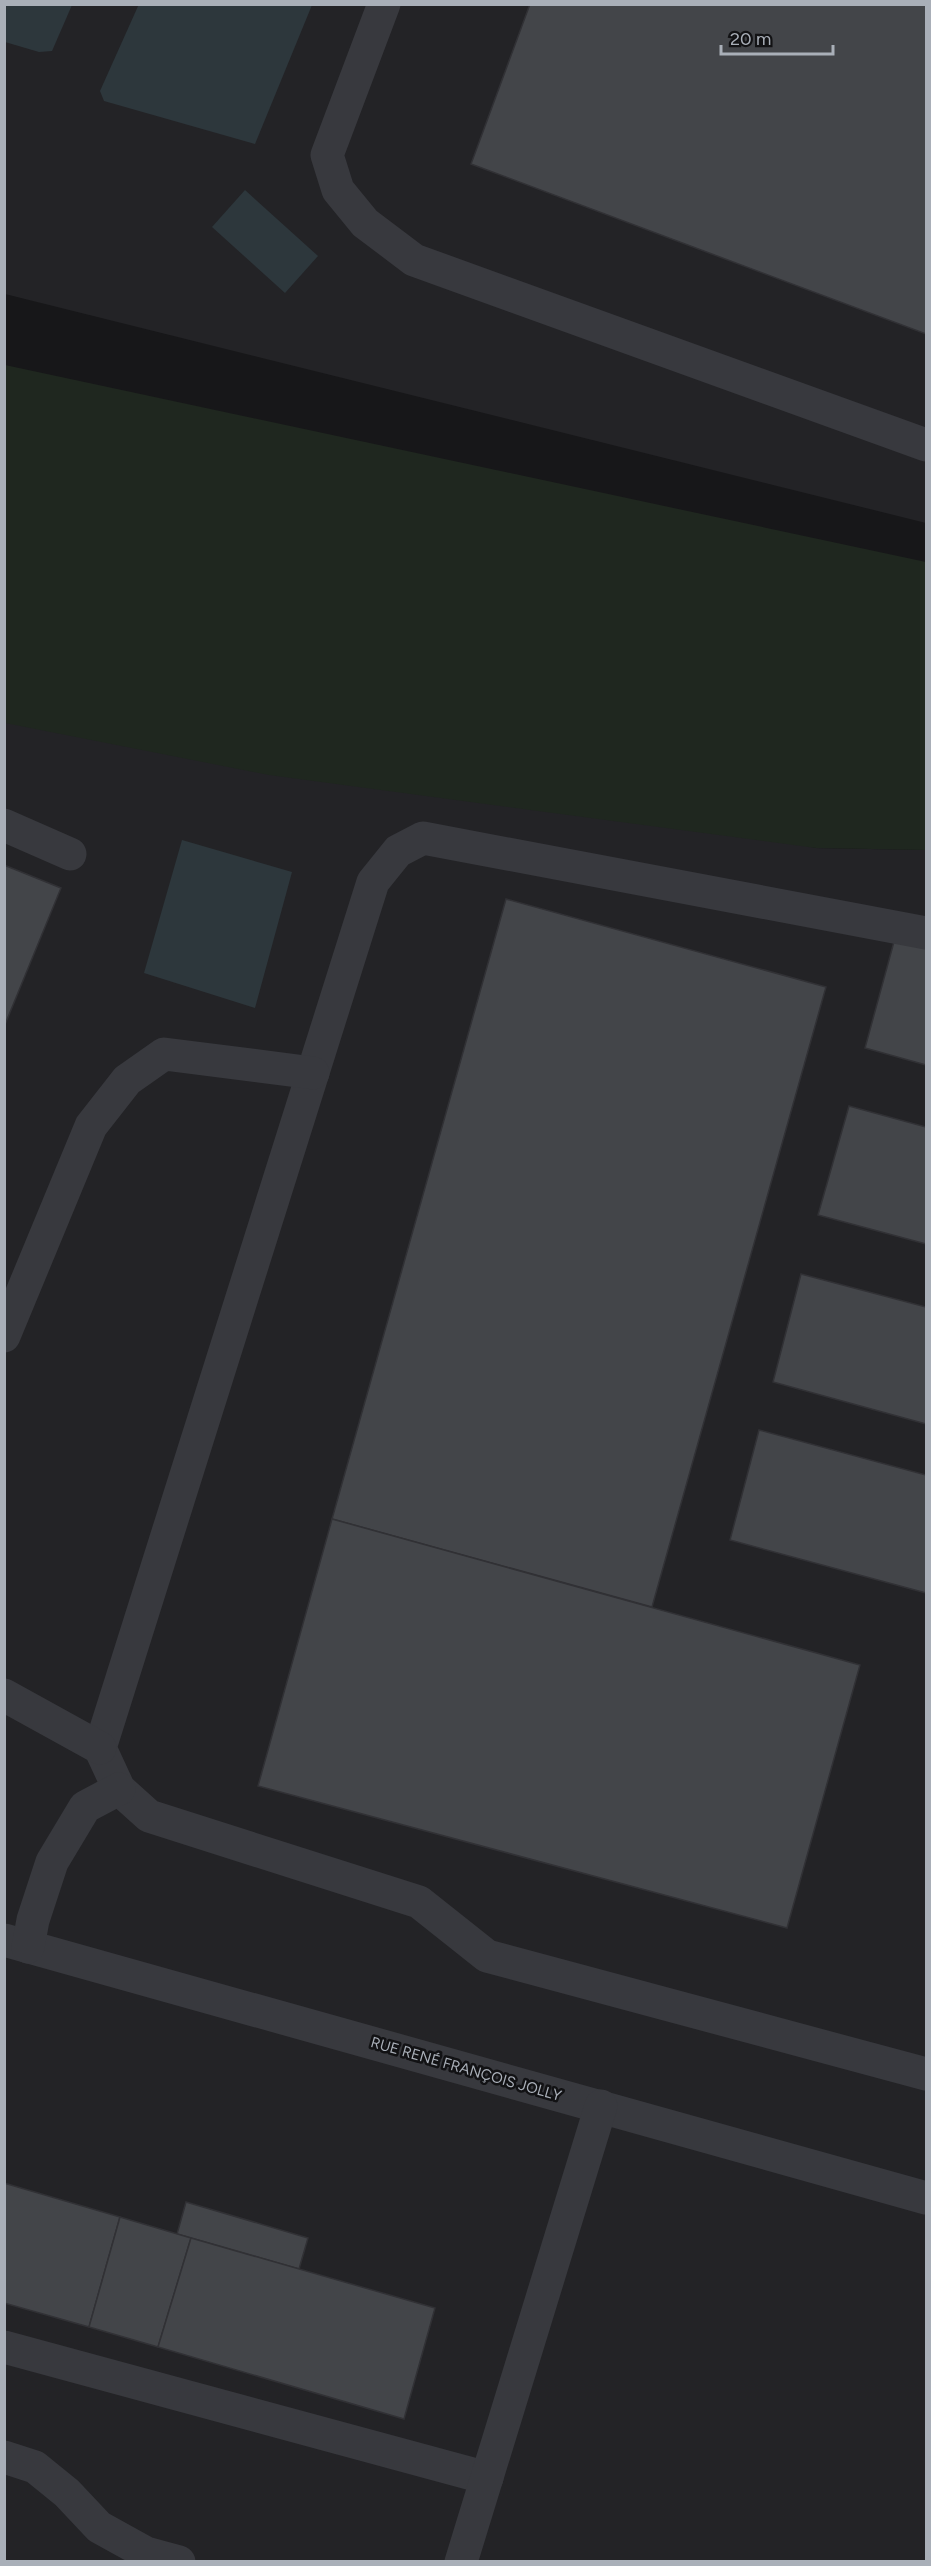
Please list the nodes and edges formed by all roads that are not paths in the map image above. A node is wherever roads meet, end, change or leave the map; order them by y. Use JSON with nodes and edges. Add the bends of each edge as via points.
{"nodes":[{"id":1,"x":384,"y":4,"type":"edge"},
{"id":2,"x":927,"y":445,"type":"edge"},
{"id":3,"x":4,"y":825,"type":"edge"},
{"id":4,"x":70,"y":854,"type":"dead end"},
{"id":5,"x":927,"y":933,"type":"edge"},
{"id":6,"x":313,"y":1073,"type":"junction"},
{"id":7,"x":4,"y":1336,"type":"edge"},
{"id":8,"x":4,"y":1695,"type":"edge"},
{"id":9,"x":100,"y":1748,"type":"junction"},
{"id":10,"x":119,"y":1789,"type":"junction"},
{"id":11,"x":16,"y":1943,"type":"edge"},
{"id":12,"x":927,"y":2074,"type":"edge"},
{"id":13,"x":601,"y":2106,"type":"junction"},
{"id":14,"x":927,"y":2198,"type":"edge"},
{"id":15,"x":4,"y":2347,"type":"edge"},
{"id":16,"x":4,"y":2457,"type":"edge"},
{"id":17,"x":487,"y":2478,"type":"junction"},
{"id":18,"x":179,"y":2562,"type":"edge"},
{"id":19,"x":462,"y":2562,"type":"edge"}],
"edges":[{"from":1,"to":2,"type":"street","via":[[327,155],[338,190],[365,223],[414,260]]},
{"from":3,"to":4,"type":"street"},
{"from":5,"to":6,"type":"street","via":[[423,838],[398,851],[373,882]]},
{"from":6,"to":7,"type":"street","via":[[164,1054],[127,1080],[91,1126]]},
{"from":6,"to":9,"type":"street"},
{"from":8,"to":9,"type":"street"},
{"from":9,"to":10,"type":"street"},
{"from":10,"to":11,"type":"street","via":[[85,1807],[52,1862],[33,1920]]},
{"from":10,"to":12,"type":"street","via":[[149,1816],[419,1902],[487,1956]]},
{"from":11,"to":13,"type":"street","name":"RUE RENÉ FRANÇOIS JOLLY"},
{"from":13,"to":14,"type":"street","name":"RUE RENÉ FRANÇOIS JOLLY"},
{"from":13,"to":17,"type":"street"},
{"from":15,"to":17,"type":"street"},
{"from":16,"to":18,"type":"street","via":[[35,2467],[99,2527],[146,2553]]},
{"from":17,"to":19,"type":"street"}]}
